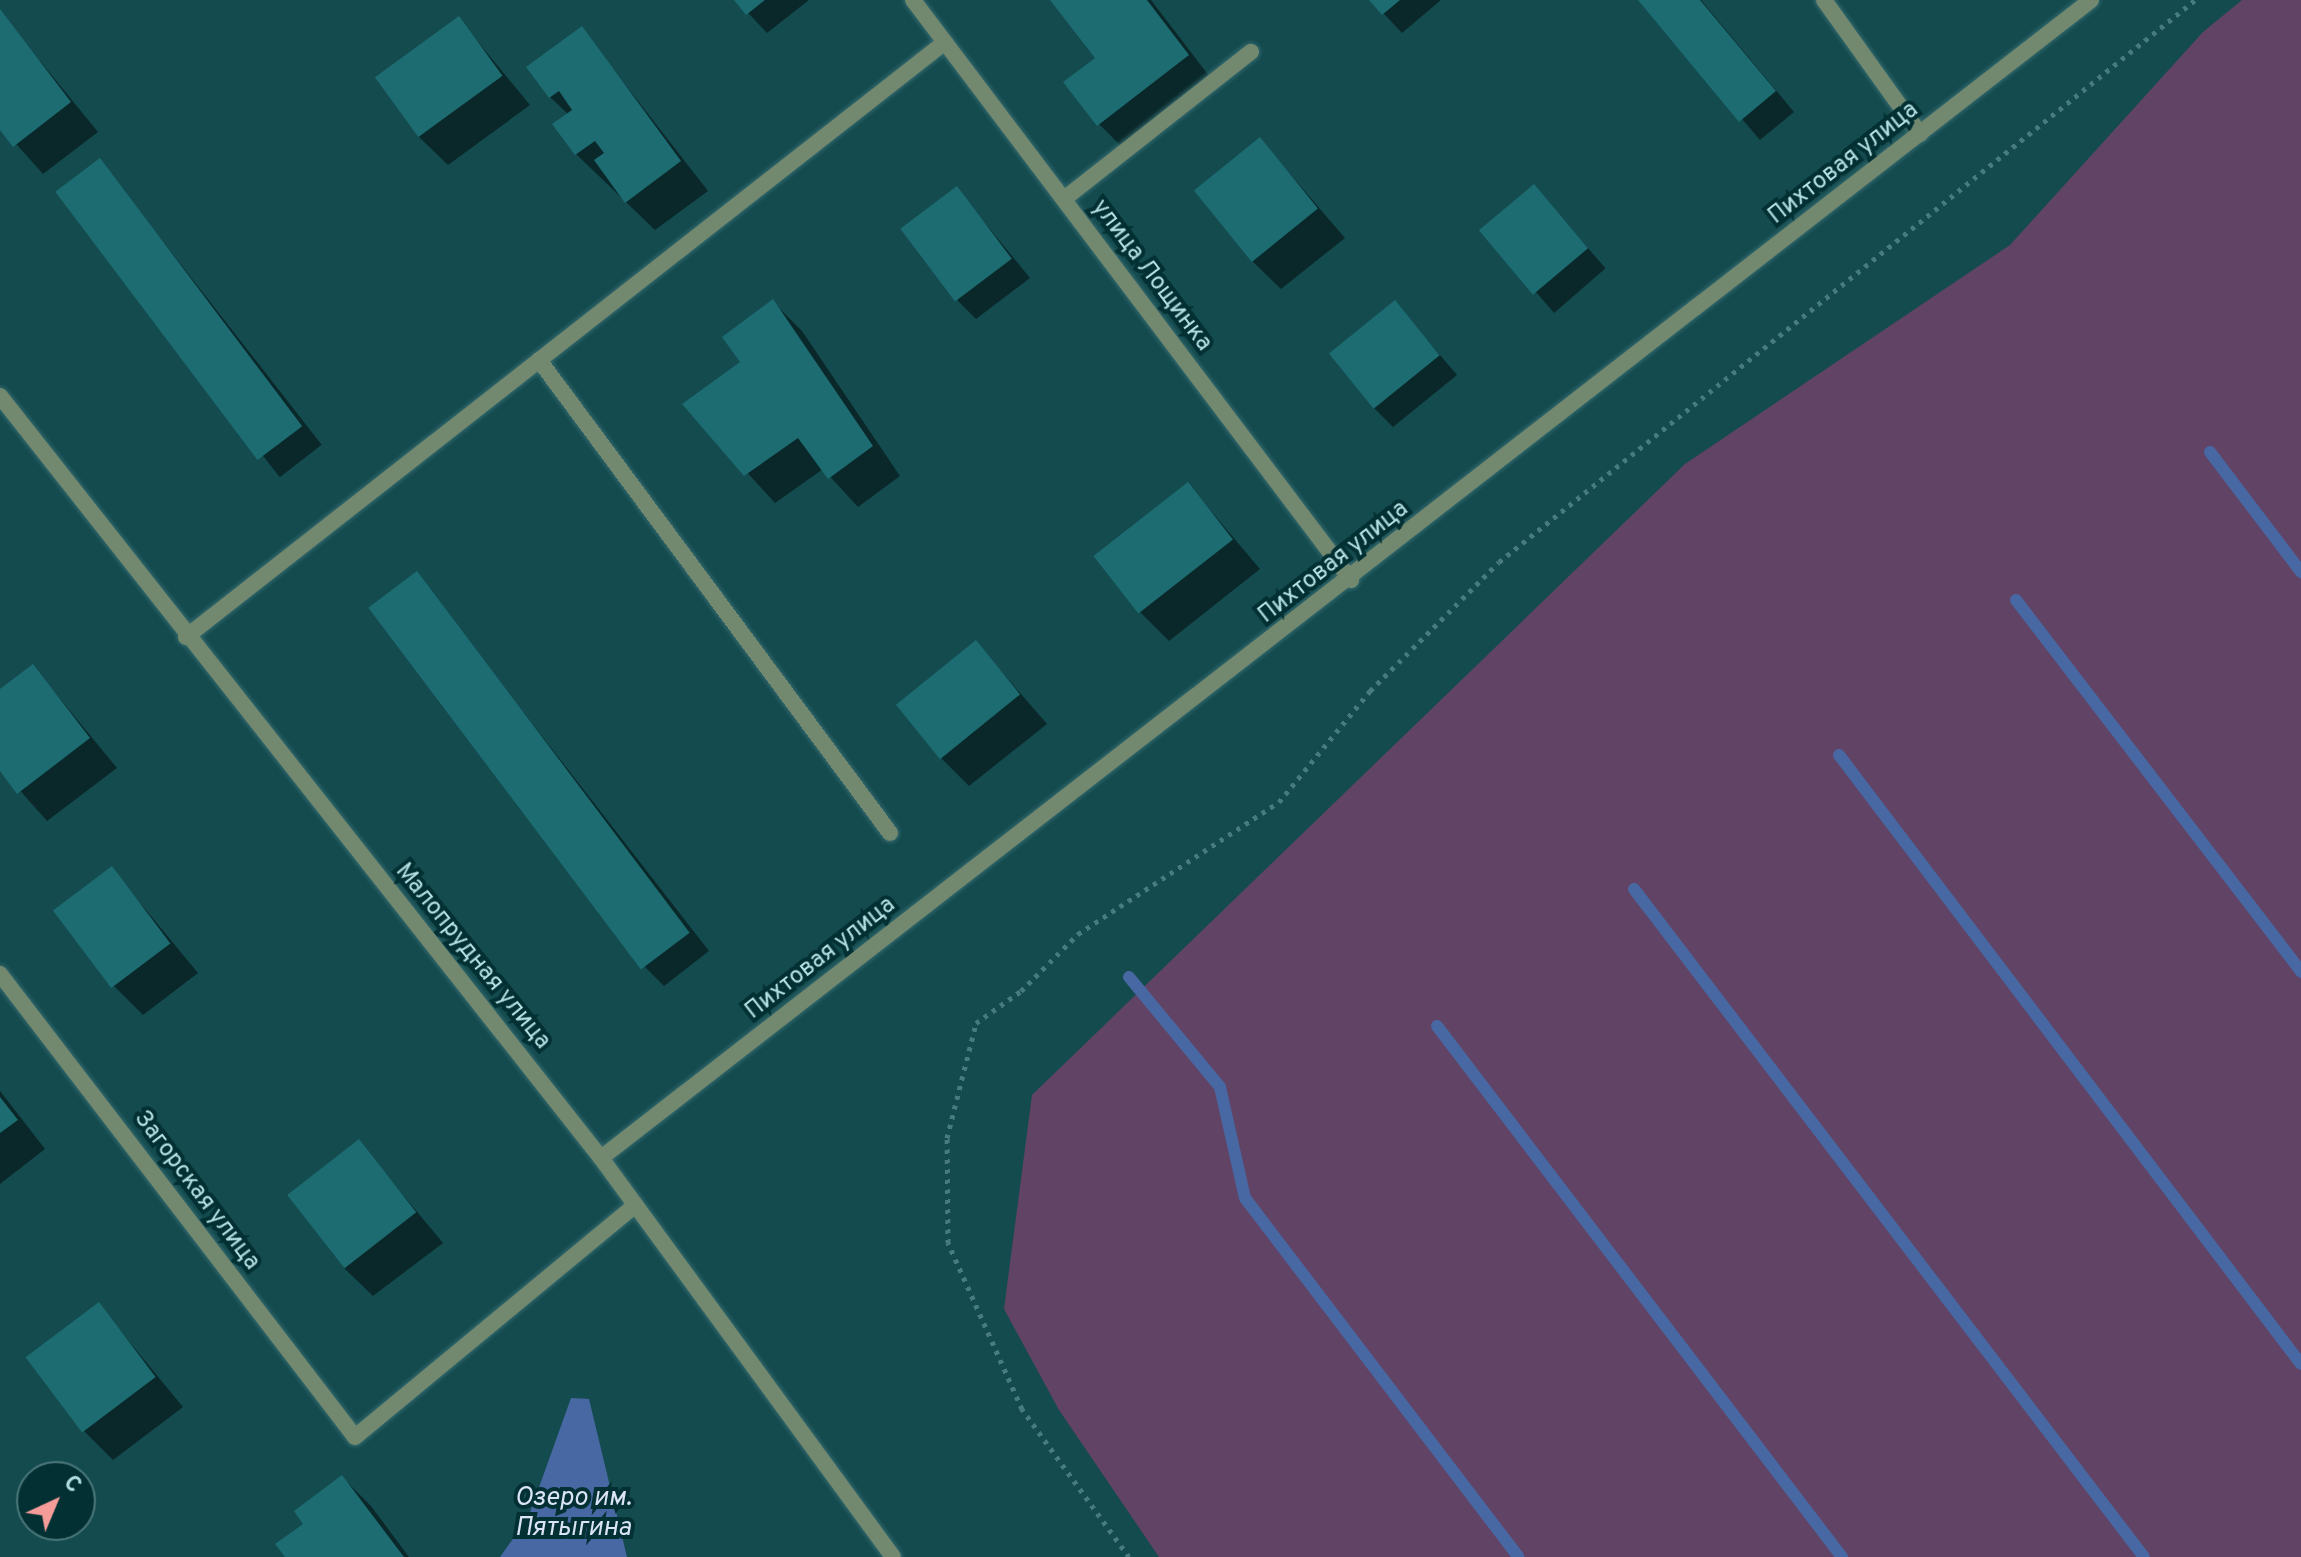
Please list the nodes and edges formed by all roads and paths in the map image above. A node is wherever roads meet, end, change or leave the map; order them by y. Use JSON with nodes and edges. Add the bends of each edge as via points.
{"nodes":[{"id":1,"x":913,"y":0,"type":"edge"},
{"id":2,"x":1824,"y":0,"type":"edge"},
{"id":3,"x":2091,"y":0,"type":"edge"},
{"id":4,"x":2195,"y":0,"type":"edge"},
{"id":5,"x":945,"y":42,"type":"junction"},
{"id":6,"x":1251,"y":52,"type":"dead end"},
{"id":7,"x":1920,"y":134,"type":"junction"},
{"id":8,"x":1064,"y":199,"type":"junction"},
{"id":9,"x":539,"y":360,"type":"junction"},
{"id":10,"x":0,"y":396,"type":"edge"},
{"id":11,"x":1351,"y":580,"type":"junction"},
{"id":12,"x":186,"y":637,"type":"junction"},
{"id":13,"x":890,"y":833,"type":"dead end"},
{"id":14,"x":0,"y":974,"type":"edge"},
{"id":15,"x":601,"y":1158,"type":"junction"},
{"id":16,"x":635,"y":1205,"type":"junction"},
{"id":17,"x":893,"y":1557,"type":"edge"},
{"id":18,"x":1129,"y":1557,"type":"edge"}],
"edges":[{"from":1,"to":5,"type":"street","name":"улица Лощинка"},
{"from":2,"to":7,"type":"street"},
{"from":3,"to":7,"type":"street","name":"Пихтовая улица"},
{"from":4,"to":18,"type":"path","via":[[1499,562],[1370,691],[1279,802],[1078,934],[1021,991],[976,1023],[947,1138],[948,1243],[1022,1409]]},
{"from":5,"to":8,"type":"street","name":"улица Лощинка"},
{"from":5,"to":9,"type":"street"},
{"from":6,"to":8,"type":"street"},
{"from":7,"to":11,"type":"street","name":"Пихтовая улица"},
{"from":8,"to":11,"type":"street","name":"улица Лощинка"},
{"from":9,"to":12,"type":"street"},
{"from":9,"to":13,"type":"street"},
{"from":10,"to":12,"type":"street","name":"Малопрудная улица"},
{"from":11,"to":15,"type":"street","name":"Пихтовая улица"},
{"from":12,"to":15,"type":"street","name":"Малопрудная улица"},
{"from":14,"to":16,"type":"street","name":"Загорская улица","via":[[355,1437]]},
{"from":15,"to":16,"type":"street","name":"Малопрудная улица"},
{"from":16,"to":17,"type":"street","name":"Малопрудная улица"}]}
